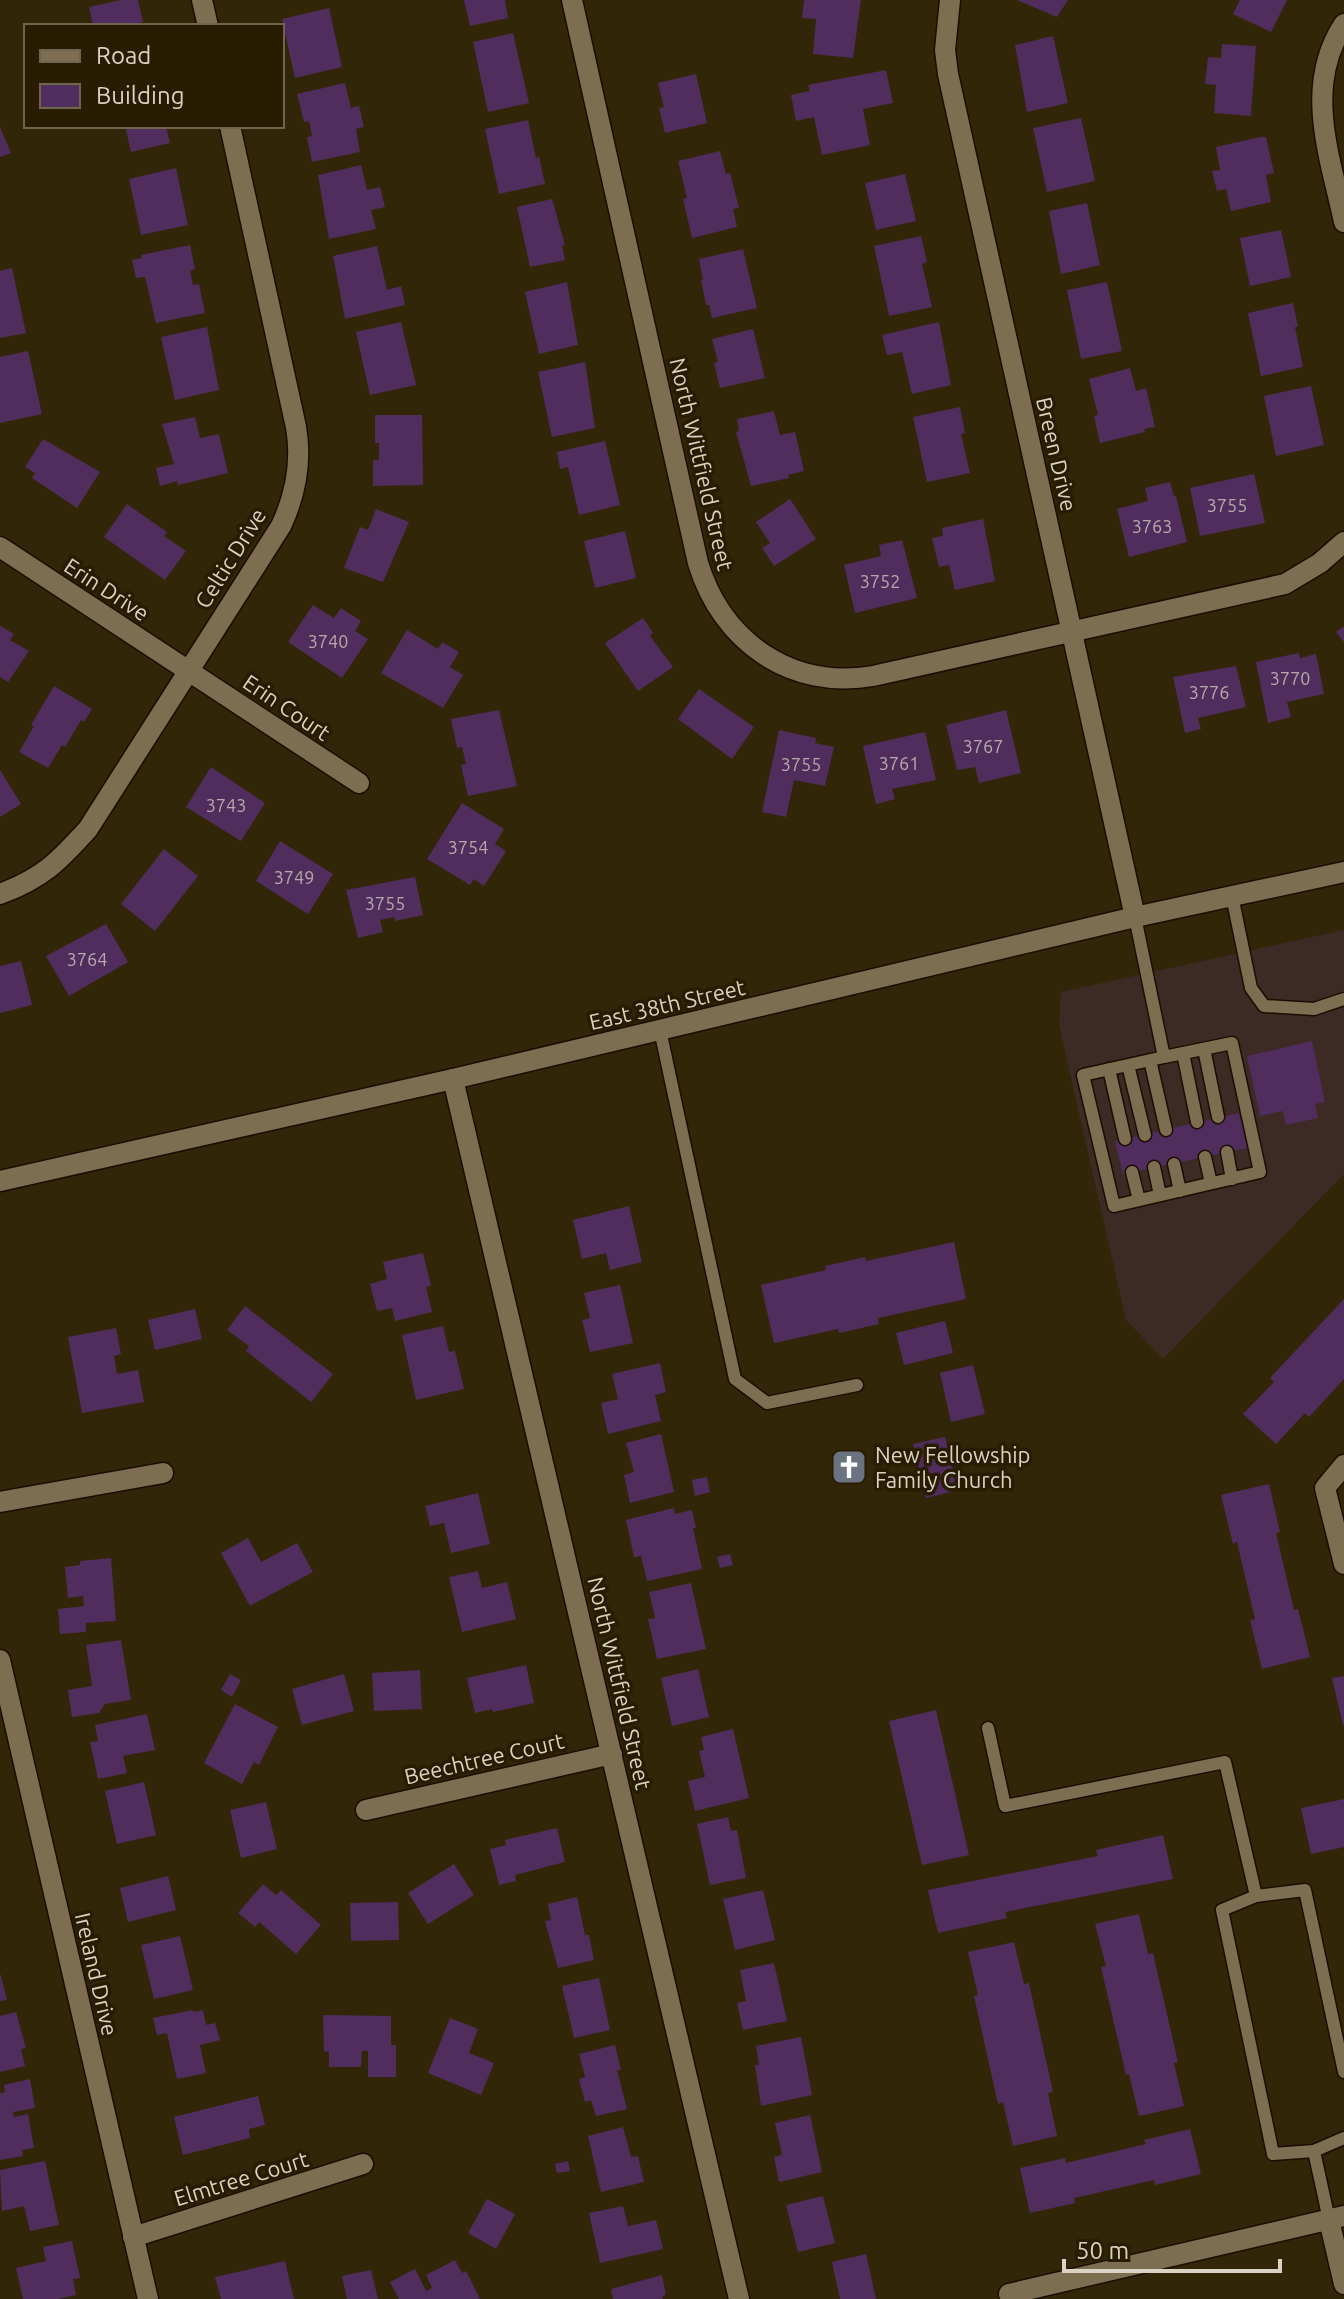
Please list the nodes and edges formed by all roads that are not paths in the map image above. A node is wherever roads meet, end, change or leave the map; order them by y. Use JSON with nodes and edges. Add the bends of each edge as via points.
{"nodes":[{"id":1,"x":202,"y":0,"type":"edge"},
{"id":2,"x":572,"y":0,"type":"edge"},
{"id":3,"x":950,"y":0,"type":"edge"},
{"id":4,"x":208,"y":24,"type":"edge"},
{"id":5,"x":1344,"y":24,"type":"edge"},
{"id":6,"x":230,"y":128,"type":"edge"},
{"id":7,"x":1344,"y":222,"type":"edge"},
{"id":8,"x":1344,"y":542,"type":"edge"},
{"id":9,"x":0,"y":547,"type":"edge"},
{"id":10,"x":1072,"y":631,"type":"junction"},
{"id":11,"x":188,"y":670,"type":"junction"},
{"id":12,"x":359,"y":783,"type":"dead end"},
{"id":13,"x":1344,"y":872,"type":"edge"},
{"id":14,"x":0,"y":894,"type":"edge"},
{"id":15,"x":1232,"y":896,"type":"junction"},
{"id":16,"x":1135,"y":917,"type":"junction"},
{"id":17,"x":1344,"y":999,"type":"edge"},
{"id":18,"x":660,"y":1030,"type":"junction"},
{"id":19,"x":1204,"y":1049,"type":"junction"},
{"id":20,"x":1183,"y":1053,"type":"junction"},
{"id":21,"x":1164,"y":1057,"type":"junction"},
{"id":22,"x":1150,"y":1060,"type":"junction"},
{"id":23,"x":1128,"y":1065,"type":"junction"},
{"id":24,"x":1109,"y":1069,"type":"junction"},
{"id":25,"x":453,"y":1079,"type":"junction"},
{"id":26,"x":1218,"y":1117,"type":"dead end"},
{"id":27,"x":1197,"y":1122,"type":"dead end"},
{"id":28,"x":1166,"y":1130,"type":"dead end"},
{"id":29,"x":1145,"y":1135,"type":"dead end"},
{"id":30,"x":1125,"y":1139,"type":"dead end"},
{"id":31,"x":1227,"y":1152,"type":"dead end"},
{"id":32,"x":1205,"y":1157,"type":"dead end"},
{"id":33,"x":1174,"y":1164,"type":"dead end"},
{"id":34,"x":1154,"y":1167,"type":"dead end"},
{"id":35,"x":1132,"y":1172,"type":"dead end"},
{"id":36,"x":1232,"y":1179,"type":"junction"},
{"id":37,"x":0,"y":1181,"type":"edge"},
{"id":38,"x":1211,"y":1183,"type":"junction"},
{"id":39,"x":1180,"y":1191,"type":"junction"},
{"id":40,"x":1160,"y":1195,"type":"junction"},
{"id":41,"x":1139,"y":1200,"type":"junction"},
{"id":42,"x":857,"y":1385,"type":"dead end"},
{"id":43,"x":1344,"y":1465,"type":"edge"},
{"id":44,"x":163,"y":1473,"type":"dead end"},
{"id":45,"x":0,"y":1502,"type":"edge"},
{"id":46,"x":1344,"y":1564,"type":"edge"},
{"id":47,"x":0,"y":1660,"type":"edge"},
{"id":48,"x":988,"y":1728,"type":"dead end"},
{"id":49,"x":612,"y":1754,"type":"junction"},
{"id":50,"x":366,"y":1810,"type":"dead end"},
{"id":51,"x":1256,"y":1896,"type":"junction"},
{"id":52,"x":1344,"y":2072,"type":"edge"},
{"id":53,"x":1344,"y":2138,"type":"edge"},
{"id":54,"x":1314,"y":2151,"type":"junction"},
{"id":55,"x":363,"y":2164,"type":"dead end"},
{"id":56,"x":1337,"y":2218,"type":"edge"},
{"id":57,"x":133,"y":2237,"type":"junction"},
{"id":58,"x":1344,"y":2284,"type":"edge"},
{"id":59,"x":1009,"y":2294,"type":"dead end"},
{"id":60,"x":148,"y":2299,"type":"edge"},
{"id":61,"x":739,"y":2299,"type":"edge"}],
"edges":[{"from":1,"to":4,"type":"street"},
{"from":2,"to":10,"type":"street","name":"North Wittfield Street","via":[[698,563],[729,623],[781,665],[834,679],[873,676]]},
{"from":3,"to":10,"type":"street","name":"Breen Drive","via":[[948,74]]},
{"from":5,"to":7,"type":"street","via":[[1328,57],[1321,96]]},
{"from":6,"to":11,"type":"street","name":"Celtic Drive","via":[[296,427],[299,466],[281,526]]},
{"from":8,"to":10,"type":"street","name":"North Wittfield Street","via":[[1285,584]]},
{"from":9,"to":11,"type":"street","name":"Erin Drive"},
{"from":10,"to":16,"type":"street","name":"Breen Drive"},
{"from":11,"to":12,"type":"street","name":"Erin Court"},
{"from":11,"to":14,"type":"street","name":"Celtic Drive","via":[[74,847],[28,883]]},
{"from":13,"to":15,"type":"street","name":"East 38th Street"},
{"from":15,"to":16,"type":"street","name":"East 38th Street"},
{"from":15,"to":17,"type":"lane","via":[[1251,988],[1264,1006],[1314,1009]]},
{"from":16,"to":18,"type":"street","name":"East 38th Street"},
{"from":16,"to":21,"type":"lane"},
{"from":18,"to":25,"type":"street","name":"East 38th Street"},
{"from":18,"to":42,"type":"lane","via":[[735,1379],[767,1403]]},
{"from":19,"to":20,"type":"lane"},
{"from":19,"to":26,"type":"lane"},
{"from":19,"to":36,"type":"lane","via":[[1232,1043],[1260,1172]]},
{"from":20,"to":21,"type":"lane"},
{"from":20,"to":27,"type":"lane"},
{"from":21,"to":22,"type":"lane"},
{"from":22,"to":23,"type":"lane"},
{"from":22,"to":28,"type":"lane"},
{"from":23,"to":24,"type":"lane"},
{"from":23,"to":29,"type":"lane"},
{"from":24,"to":30,"type":"lane"},
{"from":24,"to":41,"type":"lane","via":[[1083,1075],[1114,1206]]},
{"from":25,"to":37,"type":"street","name":"East 38th Street"},
{"from":25,"to":49,"type":"street","name":"North Wittfield Street"},
{"from":31,"to":36,"type":"lane"},
{"from":32,"to":38,"type":"lane"},
{"from":33,"to":39,"type":"lane"},
{"from":34,"to":40,"type":"lane"},
{"from":35,"to":41,"type":"lane"},
{"from":36,"to":38,"type":"lane"},
{"from":38,"to":39,"type":"lane"},
{"from":39,"to":40,"type":"lane"},
{"from":40,"to":41,"type":"lane"},
{"from":43,"to":46,"type":"street","via":[[1325,1488]]},
{"from":44,"to":45,"type":"street"},
{"from":47,"to":57,"type":"street","name":"Ireland Drive"},
{"from":48,"to":51,"type":"lane","via":[[1005,1806],[1225,1762]]},
{"from":49,"to":50,"type":"street","name":"Beechtree Court"},
{"from":49,"to":61,"type":"street","name":"North Wittfield Street"},
{"from":51,"to":52,"type":"lane","via":[[1305,1890]]},
{"from":51,"to":54,"type":"lane","via":[[1222,1910],[1273,2154]]},
{"from":53,"to":54,"type":"lane"},
{"from":54,"to":56,"type":"lane"},
{"from":55,"to":57,"type":"street","name":"Elmtree Court"},
{"from":56,"to":58,"type":"street"},
{"from":56,"to":59,"type":"street"},
{"from":57,"to":60,"type":"street","name":"Ireland Drive"}]}
